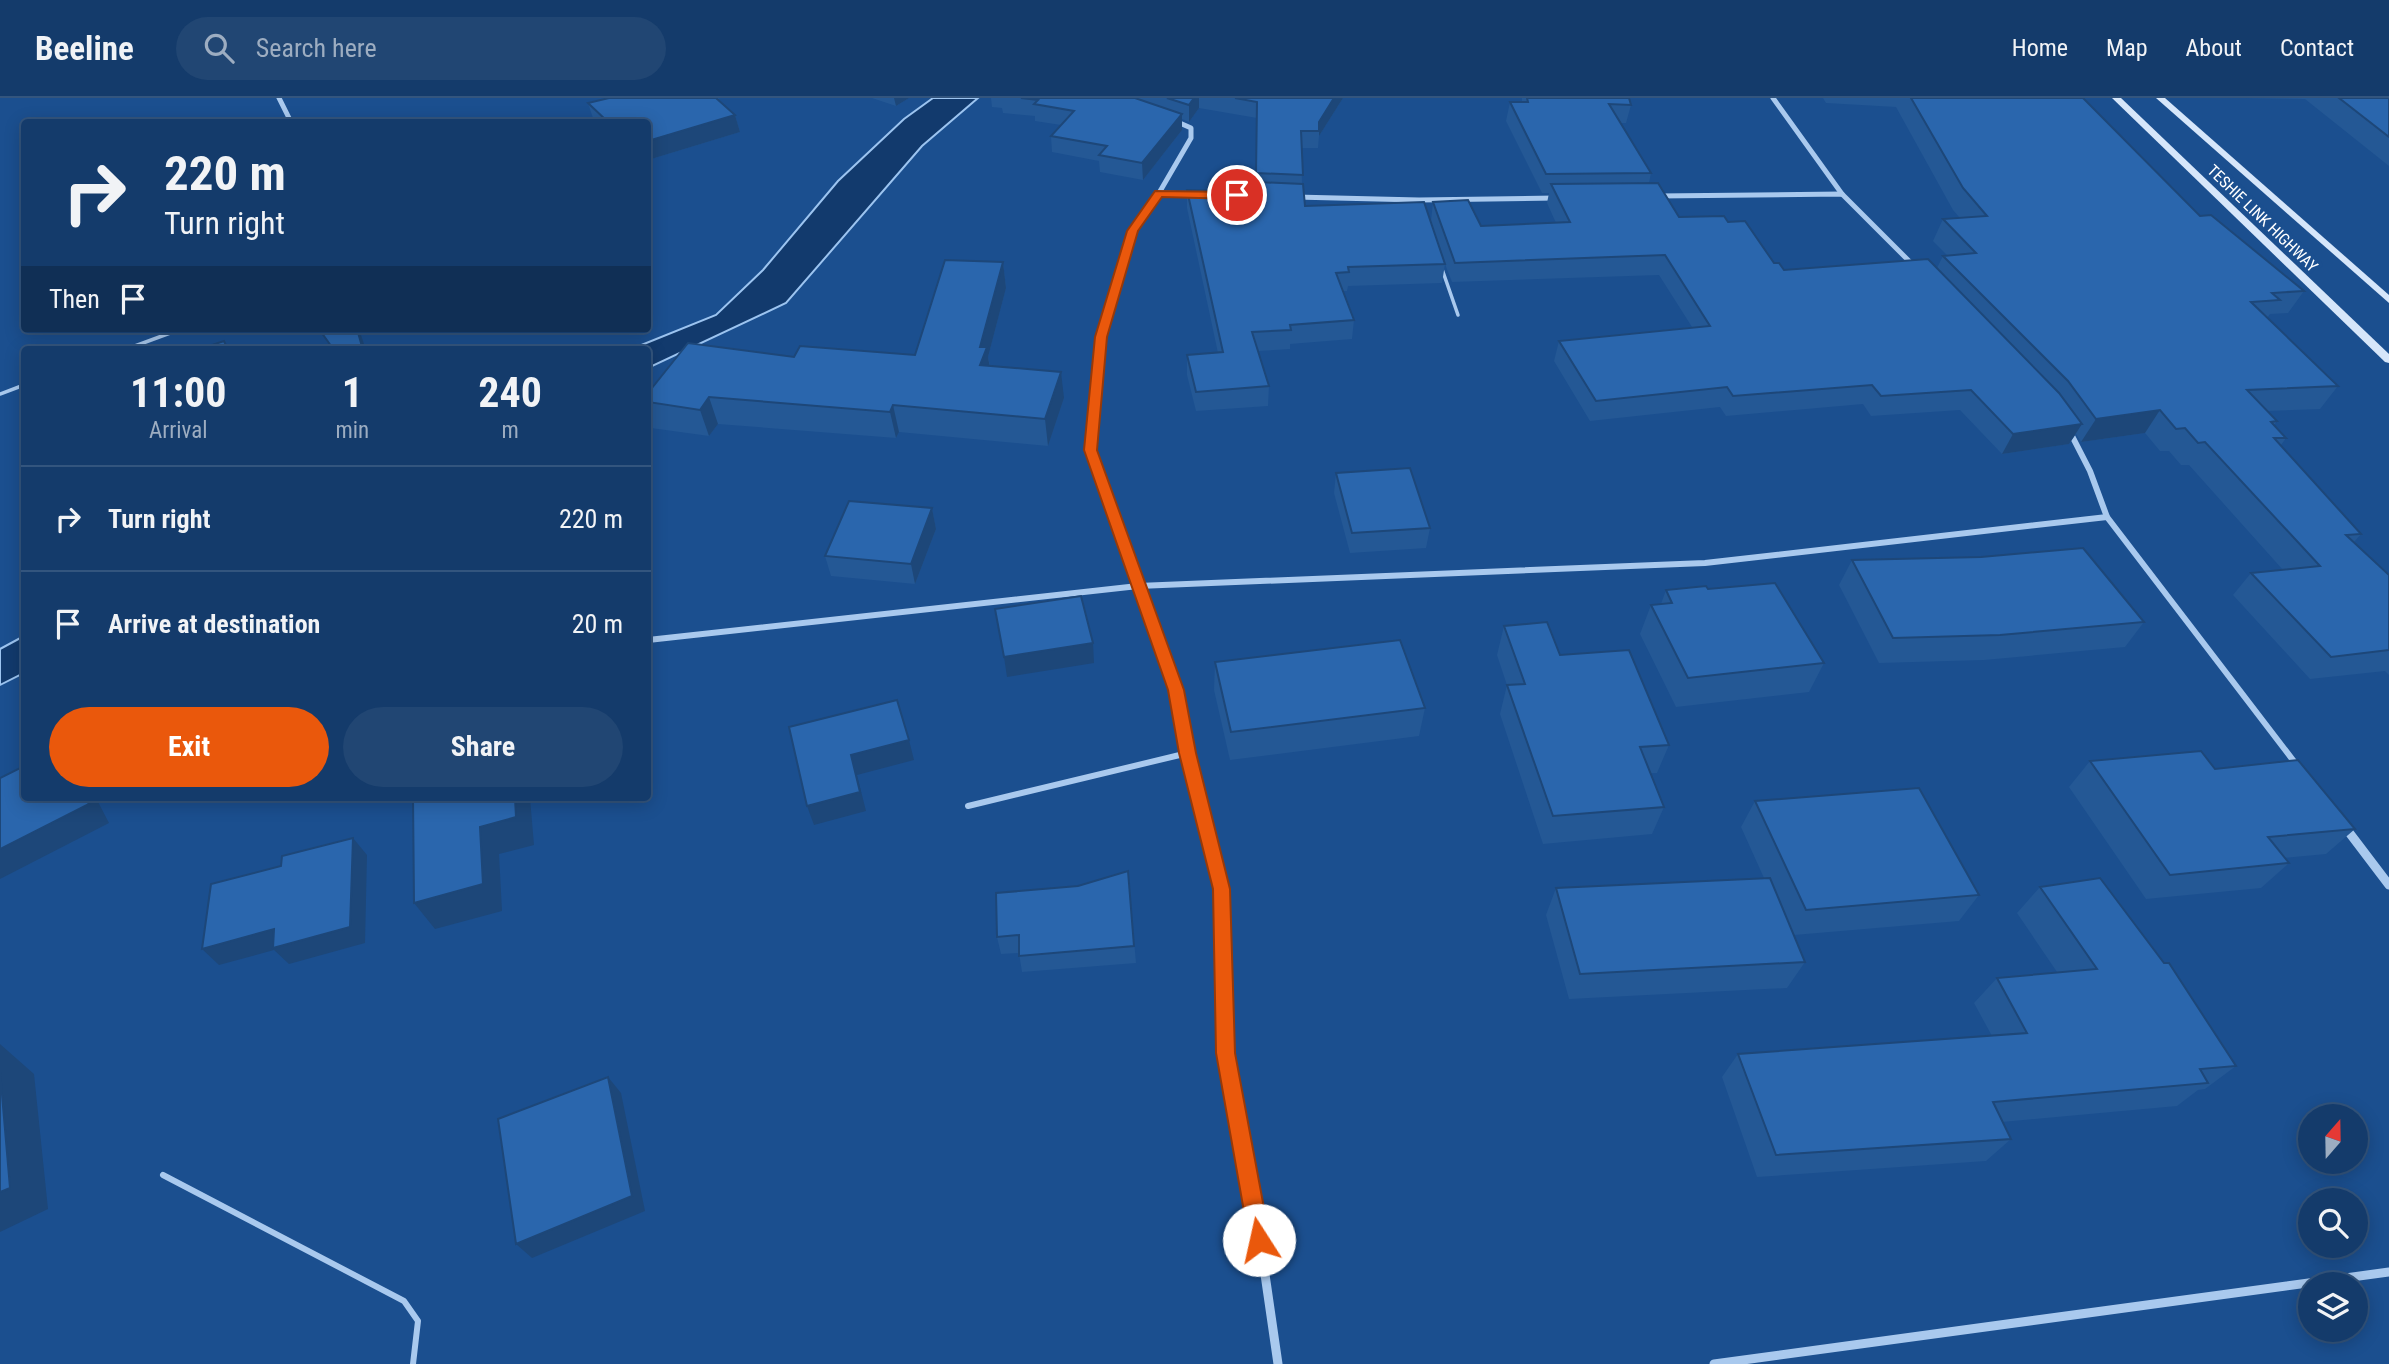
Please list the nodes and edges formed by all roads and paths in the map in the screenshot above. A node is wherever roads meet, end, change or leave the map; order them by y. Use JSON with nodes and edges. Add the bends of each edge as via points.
{"nodes":[{"id":1,"x":279,"y":98,"type":"edge"},
{"id":2,"x":1773,"y":98,"type":"edge"},
{"id":3,"x":2116,"y":98,"type":"edge"},
{"id":4,"x":2160,"y":98,"type":"edge"},
{"id":5,"x":290,"y":119,"type":"edge"},
{"id":6,"x":1170,"y":119,"type":"edge"},
{"id":7,"x":1159,"y":194,"type":"junction"},
{"id":8,"x":1200,"y":194,"type":"edge"},
{"id":9,"x":1842,"y":194,"type":"junction"},
{"id":10,"x":1282,"y":197,"type":"edge"},
{"id":11,"x":1651,"y":197,"type":"edge"},
{"id":12,"x":1569,"y":198,"type":"edge"},
{"id":13,"x":1419,"y":200,"type":"junction"},
{"id":14,"x":1423,"y":213,"type":"edge"},
{"id":15,"x":1441,"y":264,"type":"edge"},
{"id":16,"x":1917,"y":270,"type":"edge"},
{"id":17,"x":2389,"y":300,"type":"edge"},
{"id":18,"x":1458,"y":315,"type":"dead end"},
{"id":19,"x":170,"y":333,"type":"edge"},
{"id":20,"x":135,"y":346,"type":"edge"},
{"id":21,"x":2389,"y":359,"type":"edge"},
{"id":22,"x":21,"y":387,"type":"edge"},
{"id":23,"x":0,"y":394,"type":"edge"},
{"id":24,"x":2068,"y":427,"type":"edge"},
{"id":25,"x":2106,"y":517,"type":"junction"},
{"id":26,"x":1138,"y":586,"type":"junction"},
{"id":27,"x":651,"y":640,"type":"edge"},
{"id":28,"x":1188,"y":753,"type":"junction"},
{"id":29,"x":2306,"y":777,"type":"edge"},
{"id":30,"x":968,"y":806,"type":"dead end"},
{"id":31,"x":2339,"y":820,"type":"edge"},
{"id":32,"x":2389,"y":885,"type":"edge"},
{"id":33,"x":163,"y":1175,"type":"dead end"},
{"id":34,"x":2389,"y":1272,"type":"edge"},
{"id":35,"x":413,"y":1364,"type":"edge"},
{"id":36,"x":1278,"y":1364,"type":"edge"},
{"id":37,"x":1714,"y":1364,"type":"edge"}],
"edges":[{"from":1,"to":5,"type":"street"},
{"from":2,"to":9,"type":"street"},
{"from":3,"to":21,"type":"main road","name":"TESHIE LINK HIGHWAY"},
{"from":4,"to":17,"type":"main road","name":"TESHIE LINK HIGHWAY"},
{"from":6,"to":7,"type":"street","via":[[1191,128],[1191,138]]},
{"from":7,"to":8,"type":"street"},
{"from":7,"to":26,"type":"street","via":[[1132,231],[1110,303],[1101,337],[1090,450]]},
{"from":9,"to":11,"type":"street"},
{"from":9,"to":16,"type":"street"},
{"from":10,"to":13,"type":"street"},
{"from":12,"to":13,"type":"street"},
{"from":13,"to":14,"type":"lane"},
{"from":15,"to":18,"type":"lane"},
{"from":19,"to":20,"type":"lane"},
{"from":22,"to":23,"type":"lane"},
{"from":24,"to":25,"type":"street"},
{"from":25,"to":26,"type":"street","via":[[1705,563]]},
{"from":25,"to":29,"type":"street"},
{"from":26,"to":27,"type":"street"},
{"from":26,"to":28,"type":"street","via":[[1176,690]]},
{"from":28,"to":30,"type":"street"},
{"from":28,"to":36,"type":"street","via":[[1221,889],[1225,1053]]},
{"from":31,"to":32,"type":"street"},
{"from":33,"to":35,"type":"lane","via":[[404,1301],[418,1321]]},
{"from":34,"to":37,"type":"street"}]}
